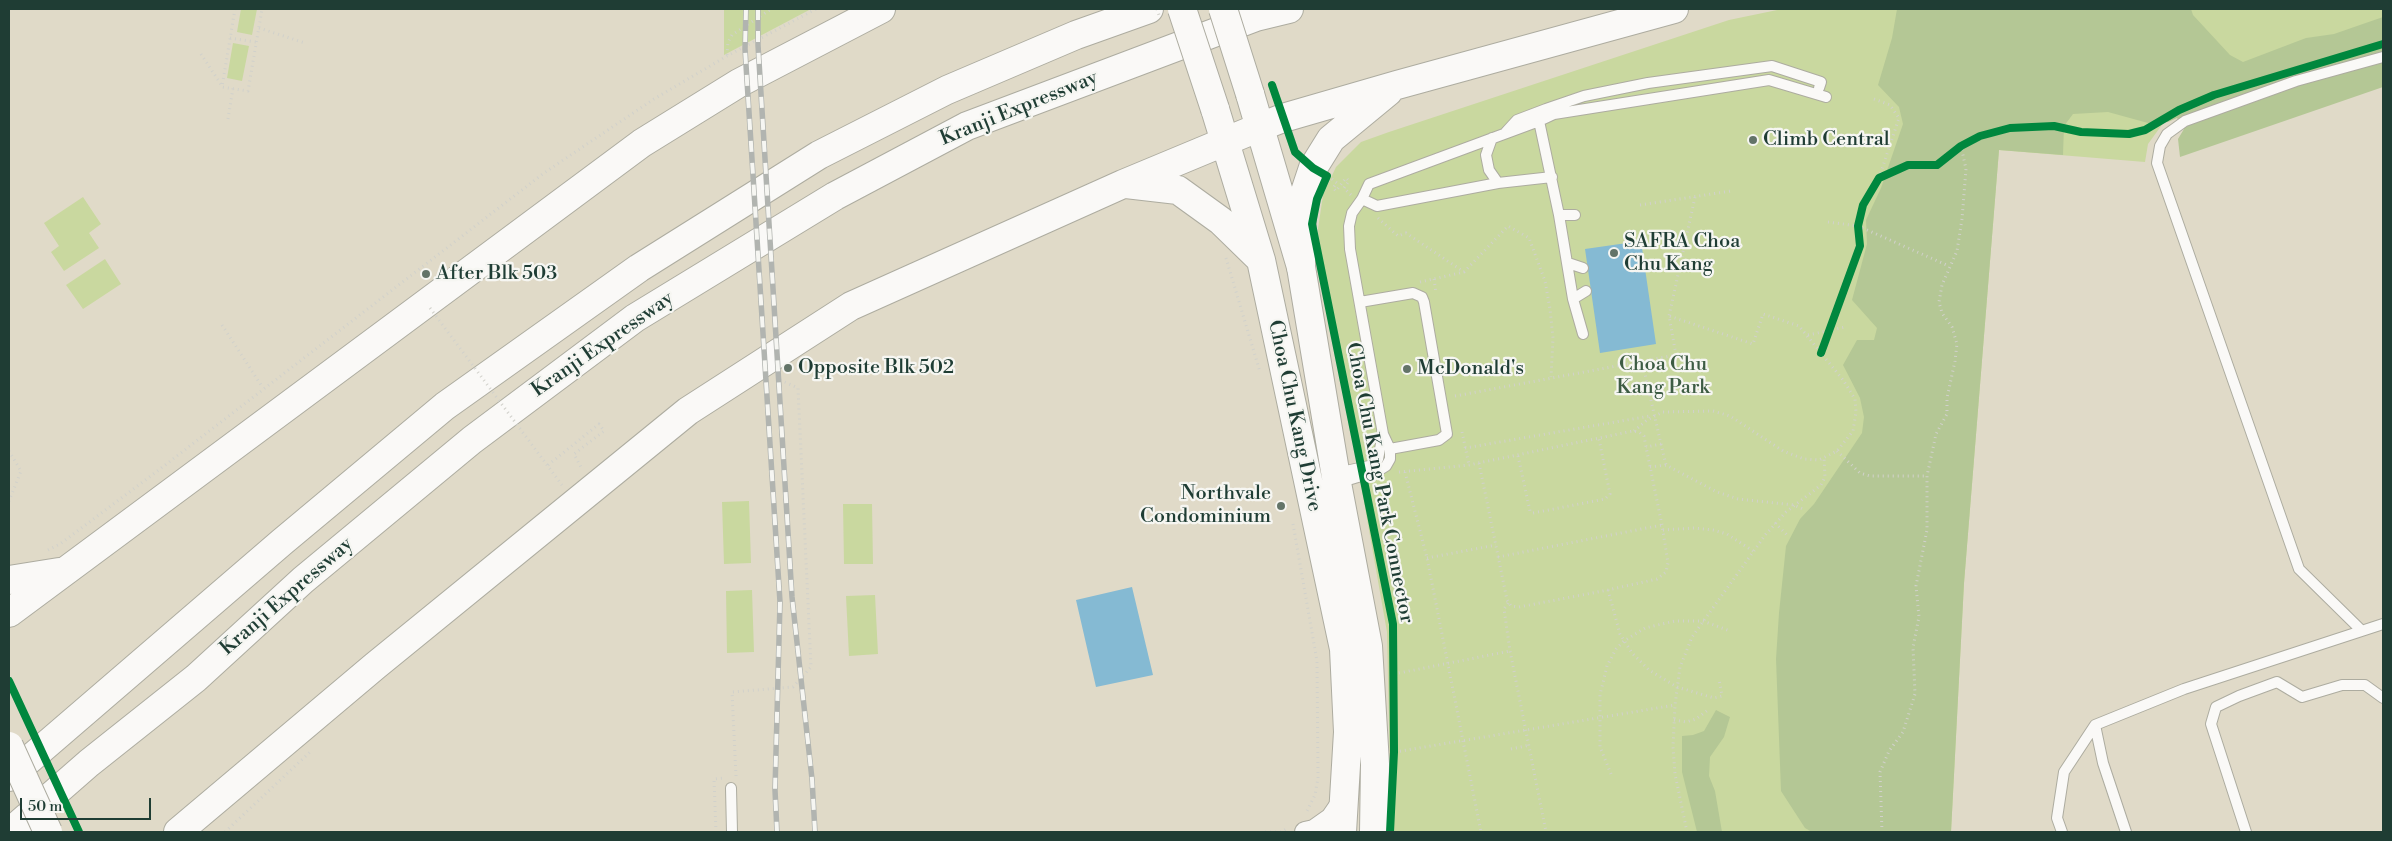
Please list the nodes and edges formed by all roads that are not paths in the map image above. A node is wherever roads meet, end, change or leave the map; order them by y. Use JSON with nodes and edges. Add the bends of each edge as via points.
{"nodes":[{"id":1,"x":881,"y":9,"type":"edge"},
{"id":2,"x":1150,"y":9,"type":"edge"},
{"id":3,"x":1182,"y":9,"type":"edge"},
{"id":4,"x":1222,"y":9,"type":"edge"},
{"id":5,"x":1289,"y":9,"type":"edge"},
{"id":6,"x":1674,"y":9,"type":"edge"},
{"id":7,"x":2383,"y":57,"type":"edge"},
{"id":8,"x":1397,"y":85,"type":"junction"},
{"id":9,"x":1819,"y":88,"type":"dead end"},
{"id":10,"x":1826,"y":97,"type":"dead end"},
{"id":11,"x":1550,"y":112,"type":"junction"},
{"id":12,"x":1539,"y":120,"type":"junction"},
{"id":13,"x":1260,"y":128,"type":"junction"},
{"id":14,"x":1506,"y":132,"type":"junction"},
{"id":15,"x":1492,"y":138,"type":"junction"},
{"id":16,"x":1225,"y":142,"type":"junction"},
{"id":17,"x":1552,"y":177,"type":"junction"},
{"id":18,"x":1498,"y":183,"type":"junction"},
{"id":19,"x":1123,"y":184,"type":"junction"},
{"id":20,"x":1360,"y":200,"type":"junction"},
{"id":21,"x":1560,"y":215,"type":"junction"},
{"id":22,"x":1575,"y":215,"type":"dead end"},
{"id":23,"x":1261,"y":260,"type":"junction"},
{"id":24,"x":1568,"y":264,"type":"junction"},
{"id":25,"x":1301,"y":267,"type":"junction"},
{"id":26,"x":1583,"y":268,"type":"dead end"},
{"id":27,"x":1586,"y":291,"type":"dead end"},
{"id":28,"x":1573,"y":299,"type":"junction"},
{"id":29,"x":1360,"y":302,"type":"junction"},
{"id":30,"x":1583,"y":334,"type":"dead end"},
{"id":31,"x":1383,"y":434,"type":"junction"},
{"id":32,"x":1390,"y":449,"type":"junction"},
{"id":33,"x":1337,"y":478,"type":"junction"},
{"id":34,"x":64,"y":572,"type":"junction"},
{"id":35,"x":9,"y":580,"type":"edge"},
{"id":36,"x":9,"y":613,"type":"edge"},
{"id":37,"x":2383,"y":624,"type":"edge"},
{"id":38,"x":2362,"y":631,"type":"junction"},
{"id":39,"x":2383,"y":698,"type":"edge"},
{"id":40,"x":2095,"y":725,"type":"junction"},
{"id":41,"x":9,"y":746,"type":"edge"},
{"id":42,"x":9,"y":776,"type":"edge"},
{"id":43,"x":731,"y":788,"type":"dead end"},
{"id":44,"x":1344,"y":799,"type":"junction"},
{"id":45,"x":1301,"y":825,"type":"edge"},
{"id":46,"x":183,"y":830,"type":"edge"},
{"id":47,"x":10,"y":832,"type":"edge"},
{"id":48,"x":48,"y":832,"type":"edge"},
{"id":49,"x":732,"y":832,"type":"edge"},
{"id":50,"x":1342,"y":832,"type":"edge"},
{"id":51,"x":1374,"y":832,"type":"edge"},
{"id":52,"x":2062,"y":832,"type":"edge"},
{"id":53,"x":2126,"y":832,"type":"edge"},
{"id":54,"x":2246,"y":832,"type":"edge"}],
"edges":[{"from":1,"to":34,"type":"main road","via":[[739,83],[642,143]]},
{"from":2,"to":42,"type":"main road","name":"Kranji Expressway","via":[[1076,35],[947,90],[820,155],[639,268],[445,406]]},
{"from":3,"to":16,"type":"main road","name":"Choa Chu Kang Drive","bridge":true},
{"from":4,"to":13,"type":"main road","name":"Choa Chu Kang Drive","bridge":true},
{"from":5,"to":47,"type":"main road","name":"Kranji Expressway","via":[[1256,17],[968,126],[835,196],[635,318],[472,440],[303,580],[196,678],[89,763]]},
{"from":6,"to":8,"type":"main road"},
{"from":7,"to":38,"type":"lane","via":[[2296,81],[2184,121],[2167,134],[2160,146],[2157,163],[2298,569]]},
{"from":8,"to":13,"type":"main road","via":[[1283,118]]},
{"from":8,"to":25,"type":"main road","via":[[1332,139],[1313,168],[1305,192]]},
{"from":9,"to":11,"type":"lane","via":[[1821,82],[1772,66],[1648,83],[1584,96]]},
{"from":10,"to":11,"type":"lane","via":[[1769,80]]},
{"from":11,"to":12,"type":"lane"},
{"from":11,"to":14,"type":"lane","via":[[1517,120]]},
{"from":12,"to":14,"type":"lane"},
{"from":12,"to":17,"type":"lane"},
{"from":13,"to":16,"type":"main road"},
{"from":13,"to":25,"type":"main road","name":"Choa Chu Kang Drive"},
{"from":14,"to":15,"type":"lane"},
{"from":15,"to":18,"type":"lane","via":[[1486,155],[1489,170]]},
{"from":15,"to":20,"type":"lane","via":[[1369,184]]},
{"from":16,"to":19,"type":"main road"},
{"from":16,"to":23,"type":"main road","name":"Choa Chu Kang Drive"},
{"from":17,"to":18,"type":"lane"},
{"from":17,"to":21,"type":"lane"},
{"from":18,"to":20,"type":"lane","via":[[1377,206]]},
{"from":19,"to":23,"type":"main road","via":[[1178,190],[1221,221]]},
{"from":19,"to":46,"type":"main road","via":[[851,306],[688,410],[375,666]]},
{"from":20,"to":29,"type":"lane","via":[[1349,226]]},
{"from":21,"to":22,"type":"lane"},
{"from":21,"to":24,"type":"lane"},
{"from":23,"to":44,"type":"main road","name":"Choa Chu Kang Drive","via":[[1344,649],[1348,732]]},
{"from":24,"to":26,"type":"lane"},
{"from":24,"to":28,"type":"lane"},
{"from":25,"to":33,"type":"main road","name":"Choa Chu Kang Drive"},
{"from":27,"to":28,"type":"lane"},
{"from":28,"to":30,"type":"lane"},
{"from":29,"to":31,"type":"lane"},
{"from":29,"to":32,"type":"lane","via":[[1413,293],[1422,297],[1424,302],[1447,434],[1439,440]]},
{"from":31,"to":32,"type":"lane"},
{"from":31,"to":33,"type":"lane","via":[[1374,465]]},
{"from":32,"to":33,"type":"lane","via":[[1390,459],[1378,471]]},
{"from":33,"to":51,"type":"main road","name":"Choa Chu Kang Drive","via":[[1368,646],[1375,764]]},
{"from":34,"to":35,"type":"main road"},
{"from":34,"to":36,"type":"main road"},
{"from":37,"to":38,"type":"lane"},
{"from":38,"to":40,"type":"lane","via":[[2184,689]]},
{"from":39,"to":54,"type":"lane","via":[[2365,685],[2342,685],[2302,697],[2276,682],[2216,707],[2211,724]]},
{"from":40,"to":52,"type":"lane","via":[[2064,772],[2057,818]]},
{"from":40,"to":53,"type":"lane","via":[[2103,763]]},
{"from":41,"to":48,"type":"main road","bridge":true},
{"from":43,"to":49,"type":"lane"},
{"from":44,"to":45,"type":"street","via":[[1331,818],[1314,830]]},
{"from":44,"to":50,"type":"main road","name":"Choa Chu Kang Drive"}]}
